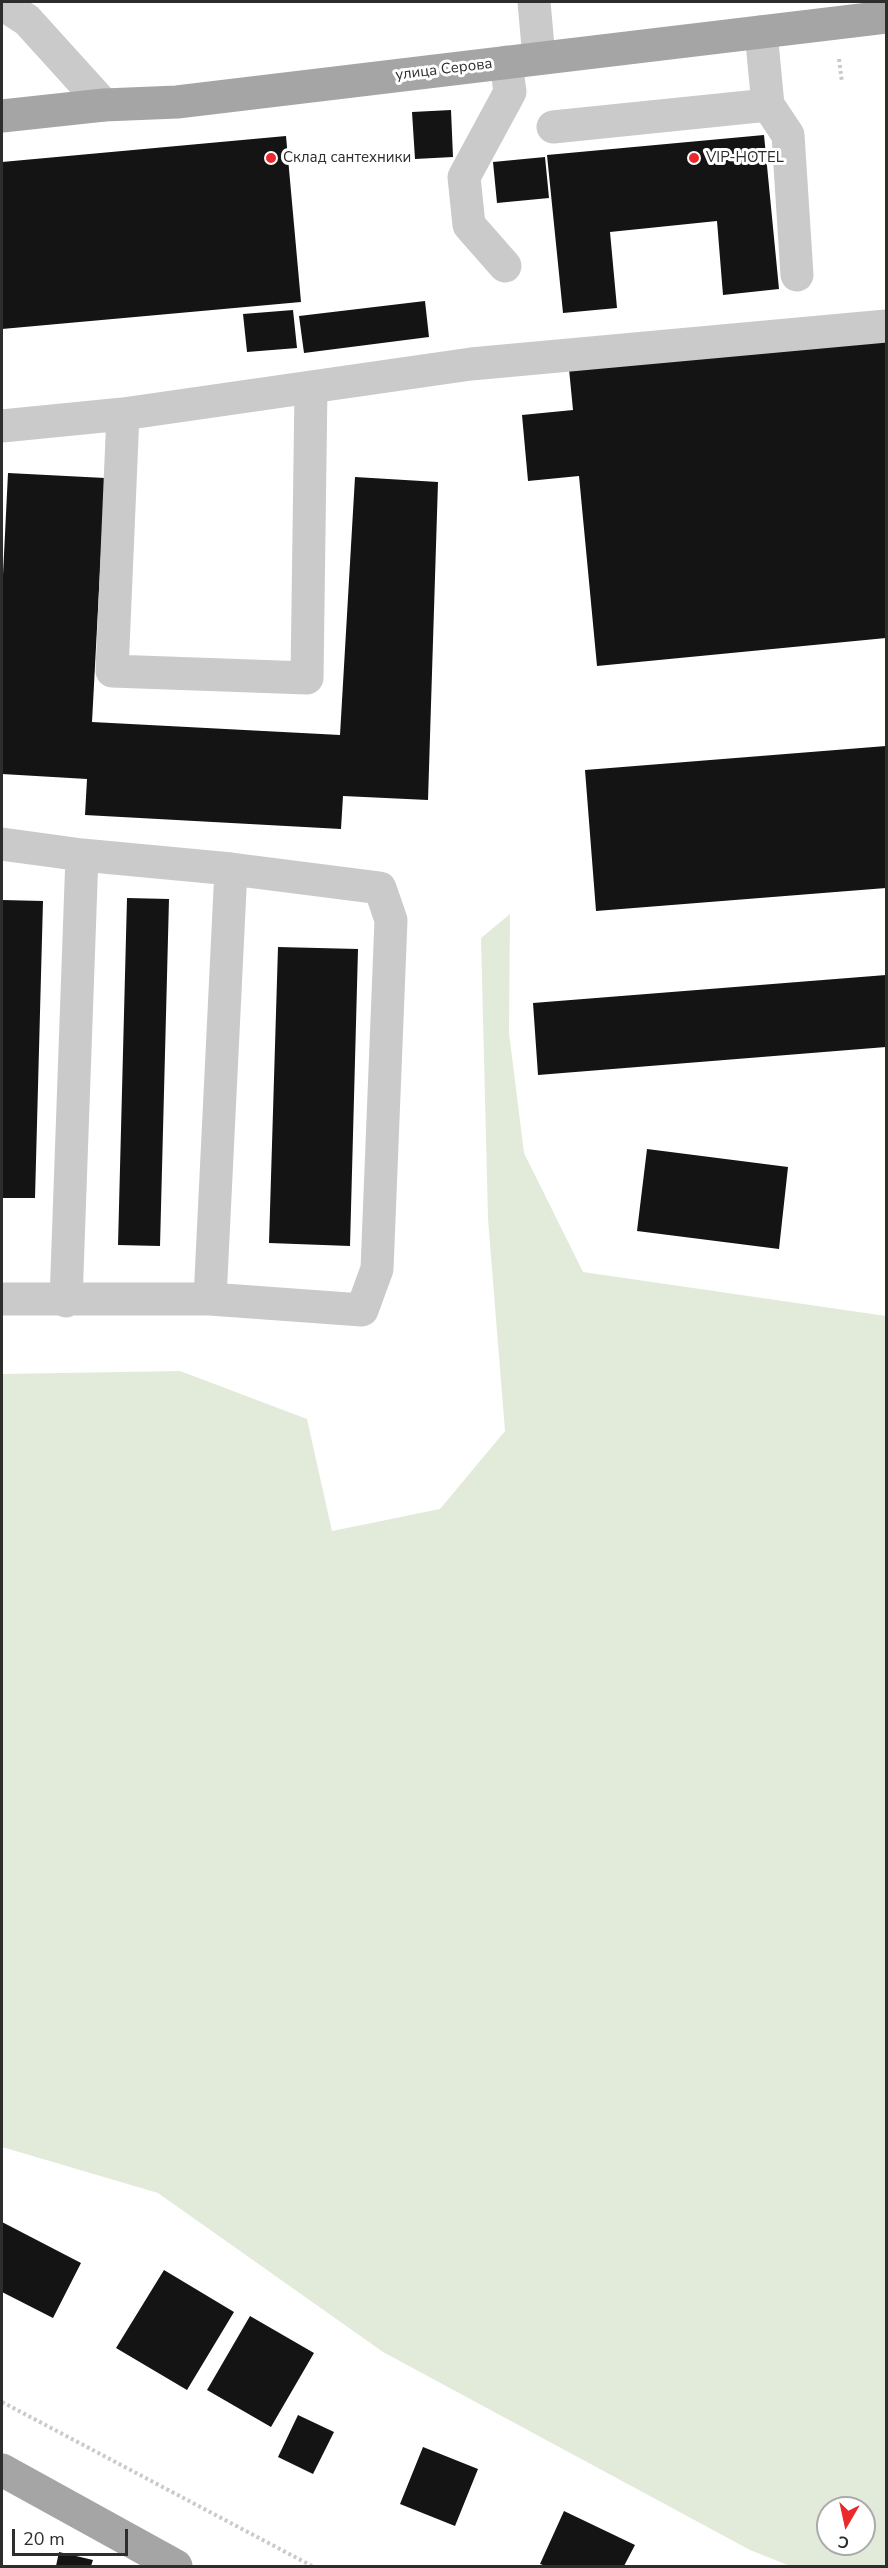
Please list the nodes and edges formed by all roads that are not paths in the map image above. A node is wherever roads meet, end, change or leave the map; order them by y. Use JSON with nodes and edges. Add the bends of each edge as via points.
{"nodes":[{"id":1,"x":534,"y":2,"type":"edge"},
{"id":2,"x":2,"y":4,"type":"edge"},
{"id":3,"x":886,"y":17,"type":"edge"},
{"id":4,"x":761,"y":32,"type":"junction"},
{"id":5,"x":539,"y":58,"type":"junction"},
{"id":6,"x":506,"y":62,"type":"junction"},
{"id":7,"x":104,"y":105,"type":"junction"},
{"id":8,"x":768,"y":105,"type":"junction"},
{"id":9,"x":2,"y":116,"type":"edge"},
{"id":10,"x":553,"y":127,"type":"dead end"},
{"id":11,"x":505,"y":266,"type":"dead end"},
{"id":12,"x":797,"y":275,"type":"dead end"},
{"id":13,"x":886,"y":326,"type":"edge"},
{"id":14,"x":311,"y":387,"type":"junction"},
{"id":15,"x":123,"y":414,"type":"junction"},
{"id":16,"x":2,"y":426,"type":"edge"},
{"id":17,"x":2,"y":844,"type":"edge"},
{"id":18,"x":82,"y":855,"type":"junction"},
{"id":19,"x":231,"y":868,"type":"junction"},
{"id":20,"x":2,"y":1299,"type":"edge"},
{"id":21,"x":210,"y":1299,"type":"junction"},
{"id":22,"x":66,"y":1301,"type":"junction"},
{"id":23,"x":2,"y":2470,"type":"edge"},
{"id":24,"x":176,"y":2566,"type":"edge"}],
"edges":[{"from":1,"to":5,"type":"lane"},
{"from":2,"to":7,"type":"lane","via":[[27,20]]},
{"from":3,"to":4,"type":"main road","name":"улица Серова"},
{"from":4,"to":5,"type":"main road","name":"улица Серова"},
{"from":4,"to":8,"type":"lane"},
{"from":5,"to":6,"type":"main road","name":"улица Серова"},
{"from":6,"to":7,"type":"main road","name":"улица Серова","via":[[177,102]]},
{"from":6,"to":11,"type":"lane","via":[[510,92],[464,177],[469,225]]},
{"from":7,"to":9,"type":"main road","name":"улица Серова"},
{"from":8,"to":10,"type":"lane"},
{"from":8,"to":12,"type":"lane","via":[[788,135]]},
{"from":13,"to":14,"type":"lane","via":[[471,364]]},
{"from":14,"to":15,"type":"lane"},
{"from":14,"to":15,"type":"lane","via":[[307,678],[112,671]]},
{"from":15,"to":16,"type":"lane"},
{"from":17,"to":18,"type":"lane"},
{"from":18,"to":19,"type":"lane"},
{"from":18,"to":22,"type":"lane"},
{"from":19,"to":21,"type":"lane"},
{"from":19,"to":21,"type":"lane","via":[[380,888],[391,920],[377,1269],[362,1310]]},
{"from":20,"to":22,"type":"lane"},
{"from":21,"to":22,"type":"lane"},
{"from":23,"to":24,"type":"main road"}]}
